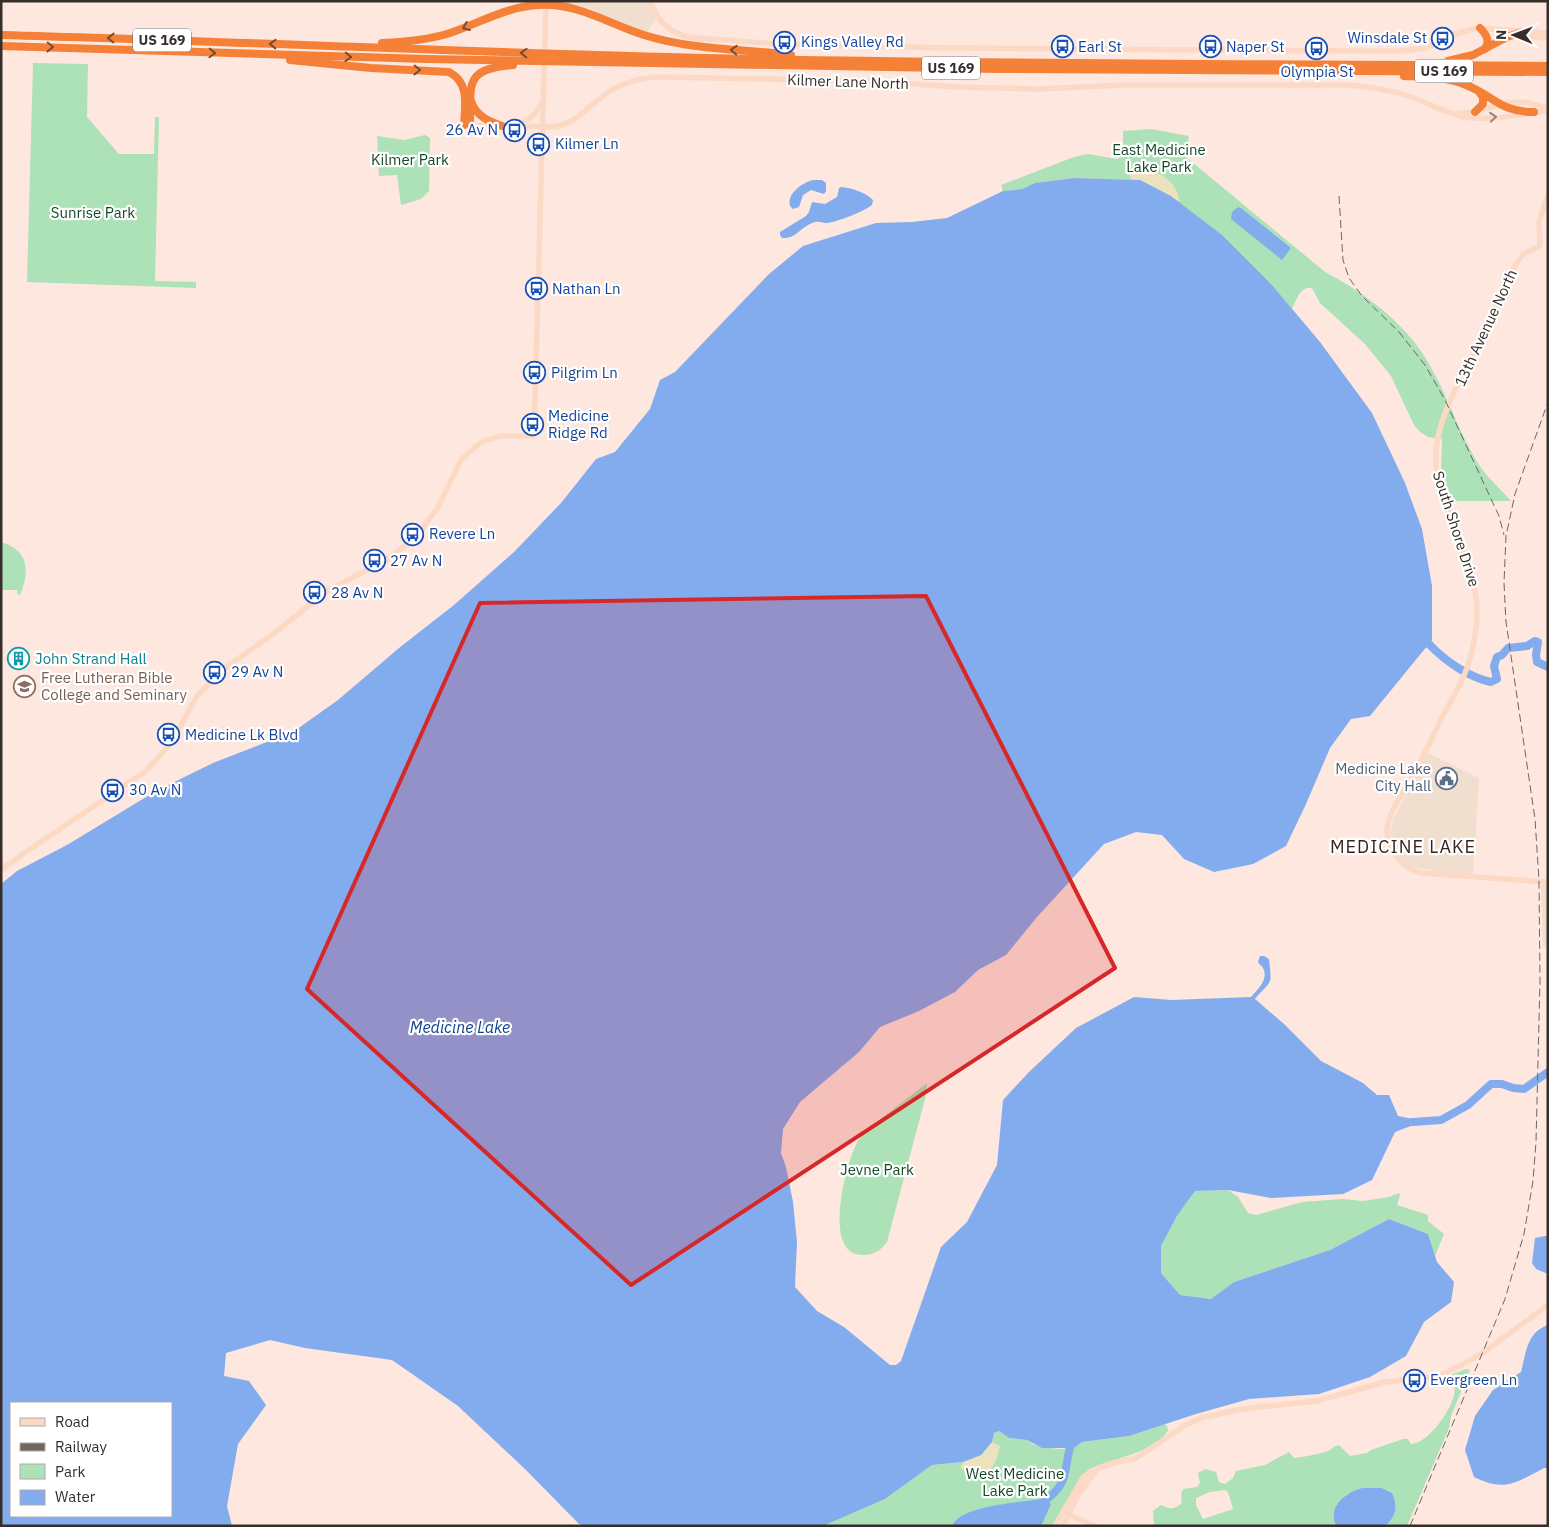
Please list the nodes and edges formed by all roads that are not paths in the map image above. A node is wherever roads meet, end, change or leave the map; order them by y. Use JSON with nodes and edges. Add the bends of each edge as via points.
{"nodes":[{"id":1,"x":651,"y":1,"type":"edge"},
{"id":2,"x":546,"y":3,"type":"edge"},
{"id":3,"x":1480,"y":28,"type":"junction"},
{"id":4,"x":1522,"y":32,"type":"junction"},
{"id":5,"x":1548,"y":33,"type":"edge"},
{"id":6,"x":1511,"y":35,"type":"junction"},
{"id":7,"x":1,"y":36,"type":"edge"},
{"id":8,"x":1548,"y":38,"type":"edge"},
{"id":9,"x":322,"y":45,"type":"junction"},
{"id":10,"x":1,"y":46,"type":"edge"},
{"id":11,"x":1485,"y":49,"type":"junction"},
{"id":12,"x":264,"y":54,"type":"junction"},
{"id":13,"x":835,"y":60,"type":"junction"},
{"id":14,"x":564,"y":62,"type":"junction"},
{"id":15,"x":1382,"y":65,"type":"junction"},
{"id":16,"x":1548,"y":66,"type":"edge"},
{"id":17,"x":1339,"y":71,"type":"junction"},
{"id":18,"x":1548,"y":72,"type":"edge"},
{"id":19,"x":1477,"y":90,"type":"junction"},
{"id":20,"x":471,"y":97,"type":"junction"},
{"id":21,"x":543,"y":98,"type":"junction"},
{"id":22,"x":1502,"y":106,"type":"junction"},
{"id":23,"x":1548,"y":110,"type":"edge"},
{"id":24,"x":1475,"y":112,"type":"junction"},
{"id":25,"x":1534,"y":112,"type":"junction"},
{"id":26,"x":1452,"y":113,"type":"junction"},
{"id":27,"x":467,"y":125,"type":"junction"},
{"id":28,"x":506,"y":126,"type":"junction"},
{"id":29,"x":543,"y":127,"type":"junction"},
{"id":30,"x":1548,"y":194,"type":"edge"},
{"id":31,"x":1437,"y":442,"type":"joint"},
{"id":32,"x":1,"y":870,"type":"edge"},
{"id":33,"x":1548,"y":882,"type":"edge"},
{"id":34,"x":1548,"y":1305,"type":"edge"},
{"id":35,"x":1067,"y":1513,"type":"junction"},
{"id":36,"x":1056,"y":1526,"type":"edge"},
{"id":37,"x":1063,"y":1526,"type":"edge"},
{"id":38,"x":1094,"y":1526,"type":"edge"}],
"edges":[{"from":1,"to":3,"type":"street","via":[[655,12],[671,30],[686,36],[812,46],[1413,51],[1463,31]]},
{"from":2,"to":9,"type":"highway","one_way":true,"via":[[507,10],[428,39]]},
{"from":13,"to":2,"type":"highway","one_way":true,"via":[[685,45],[644,35],[584,11]]},
{"from":2,"to":21,"type":"street"},
{"from":3,"to":4,"type":"street"},
{"from":3,"to":6,"type":"street"},
{"from":3,"to":11,"type":"highway","via":[[1488,39]]},
{"from":4,"to":5,"type":"street"},
{"from":4,"to":6,"type":"highway"},
{"from":6,"to":8,"type":"street"},
{"from":6,"to":11,"type":"highway"},
{"from":9,"to":7,"type":"highway","number":"US 169","one_way":true},
{"from":13,"to":9,"type":"highway","number":"US 169","one_way":true},
{"from":10,"to":12,"type":"highway","number":"US 169","one_way":true},
{"from":11,"to":15,"type":"highway","via":[[1457,60]]},
{"from":12,"to":14,"type":"highway","number":"US 169","one_way":true},
{"from":12,"to":27,"type":"highway","one_way":true,"via":[[282,59],[371,68],[449,72],[462,82]]},
{"from":13,"to":15,"type":"highway","number":"US 169"},
{"from":14,"to":17,"type":"highway","number":"US 169"},
{"from":14,"to":20,"type":"highway","via":[[488,68],[474,79]]},
{"from":15,"to":16,"type":"highway","number":"US 169"},
{"from":17,"to":18,"type":"highway","number":"US 169"},
{"from":17,"to":19,"type":"highway","via":[[1448,80]]},
{"from":19,"to":22,"type":"highway"},
{"from":19,"to":24,"type":"highway","via":[[1484,100],[1482,107]]},
{"from":20,"to":27,"type":"highway"},
{"from":20,"to":28,"type":"highway","via":[[481,116]]},
{"from":21,"to":28,"type":"street","via":[[532,117]]},
{"from":21,"to":29,"type":"street"},
{"from":22,"to":23,"type":"street","name":"Kilmer Lane North","via":[[1522,102]]},
{"from":22,"to":24,"type":"street","name":"Kilmer Lane North"},
{"from":22,"to":25,"type":"highway"},
{"from":23,"to":25,"type":"street","name":"Kilmer Lane North"},
{"from":24,"to":26,"type":"street","name":"Kilmer Lane North"},
{"from":26,"to":25,"type":"street","name":"Kilmer Lane North","one_way":true,"via":[[1482,118]]},
{"from":26,"to":29,"type":"street","name":"Kilmer Lane North","via":[[1410,96],[1347,85],[1132,85],[1039,89],[958,88],[869,81],[658,77],[629,82],[607,93],[572,122]]},
{"from":27,"to":28,"type":"street","name":"Kilmer Lane North"},
{"from":28,"to":29,"type":"street","name":"Kilmer Lane North"},
{"from":29,"to":32,"type":"street","via":[[534,436],[500,436],[475,446],[462,460],[438,508],[414,539],[386,560],[327,591],[221,670],[197,696],[162,755],[140,775]]},
{"from":30,"to":31,"type":"street","name":"13th Avenue North","via":[[1540,213],[1540,246],[1523,254],[1516,264],[1448,408]]},
{"from":31,"to":33,"type":"street","name":"South Shore Drive","via":[[1435,461],[1439,486],[1478,601],[1476,636],[1462,678],[1391,815],[1387,834],[1389,846],[1400,861],[1421,873]]},
{"from":34,"to":35,"type":"street","via":[[1484,1352],[1438,1376],[1385,1382],[1318,1401],[1211,1415],[1184,1426],[1136,1458],[1098,1468],[1084,1476]]},
{"from":35,"to":36,"type":"street"},
{"from":35,"to":37,"type":"street"},
{"from":35,"to":38,"type":"street"}]}
